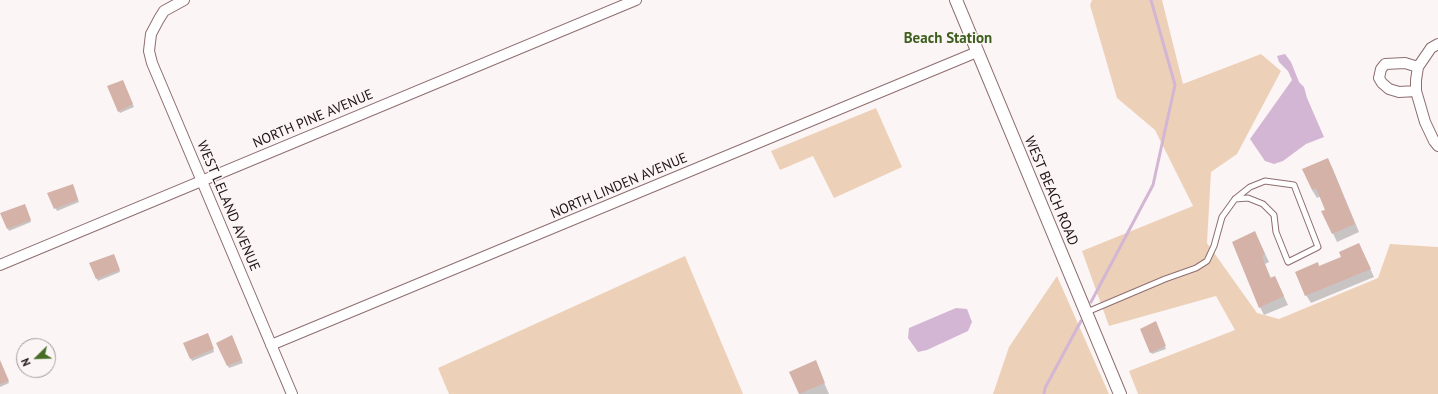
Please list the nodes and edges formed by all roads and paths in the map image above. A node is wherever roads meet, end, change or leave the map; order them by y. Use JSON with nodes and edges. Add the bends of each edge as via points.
{"nodes":[{"id":1,"x":184,"y":0,"type":"edge"},
{"id":2,"x":636,"y":0,"type":"edge"},
{"id":3,"x":956,"y":0,"type":"edge"},
{"id":4,"x":1434,"y":46,"type":"edge"},
{"id":5,"x":977,"y":52,"type":"junction"},
{"id":6,"x":1418,"y":67,"type":"junction"},
{"id":7,"x":1416,"y":91,"type":"junction"},
{"id":8,"x":1438,"y":146,"type":"edge"},
{"id":9,"x":202,"y":181,"type":"junction"},
{"id":10,"x":1235,"y":199,"type":"junction"},
{"id":11,"x":0,"y":265,"type":"edge"},
{"id":12,"x":1086,"y":312,"type":"junction"},
{"id":13,"x":271,"y":345,"type":"junction"},
{"id":14,"x":292,"y":394,"type":"edge"},
{"id":15,"x":1120,"y":394,"type":"edge"}],
"edges":[{"from":1,"to":9,"type":"street","name":"WEST LELAND AVENUE","via":[[164,11],[152,34],[150,51],[152,63]]},
{"from":2,"to":9,"type":"street","name":"NORTH PINE AVENUE"},
{"from":3,"to":5,"type":"street","name":"WEST BEACH ROAD"},
{"from":4,"to":6,"type":"street"},
{"from":5,"to":12,"type":"street","name":"WEST BEACH ROAD"},
{"from":5,"to":13,"type":"street","name":"NORTH LINDEN AVENUE"},
{"from":6,"to":7,"type":"street"},
{"from":6,"to":7,"type":"street","via":[[1405,63],[1385,64],[1379,78],[1389,89],[1400,92]]},
{"from":7,"to":8,"type":"street","via":[[1425,122]]},
{"from":9,"to":11,"type":"street","name":"NORTH PINE AVENUE"},
{"from":9,"to":13,"type":"street","name":"WEST LELAND AVENUE"},
{"from":10,"to":10,"type":"lane","via":[[1250,187],[1265,181],[1294,185],[1318,247],[1288,262],[1276,232],[1274,215],[1263,204],[1248,198]]},
{"from":10,"to":12,"type":"lane","via":[[1222,217],[1207,261],[1196,268]]},
{"from":12,"to":15,"type":"street","name":"WEST BEACH ROAD"},
{"from":13,"to":14,"type":"street","name":"WEST LELAND AVENUE"}]}
